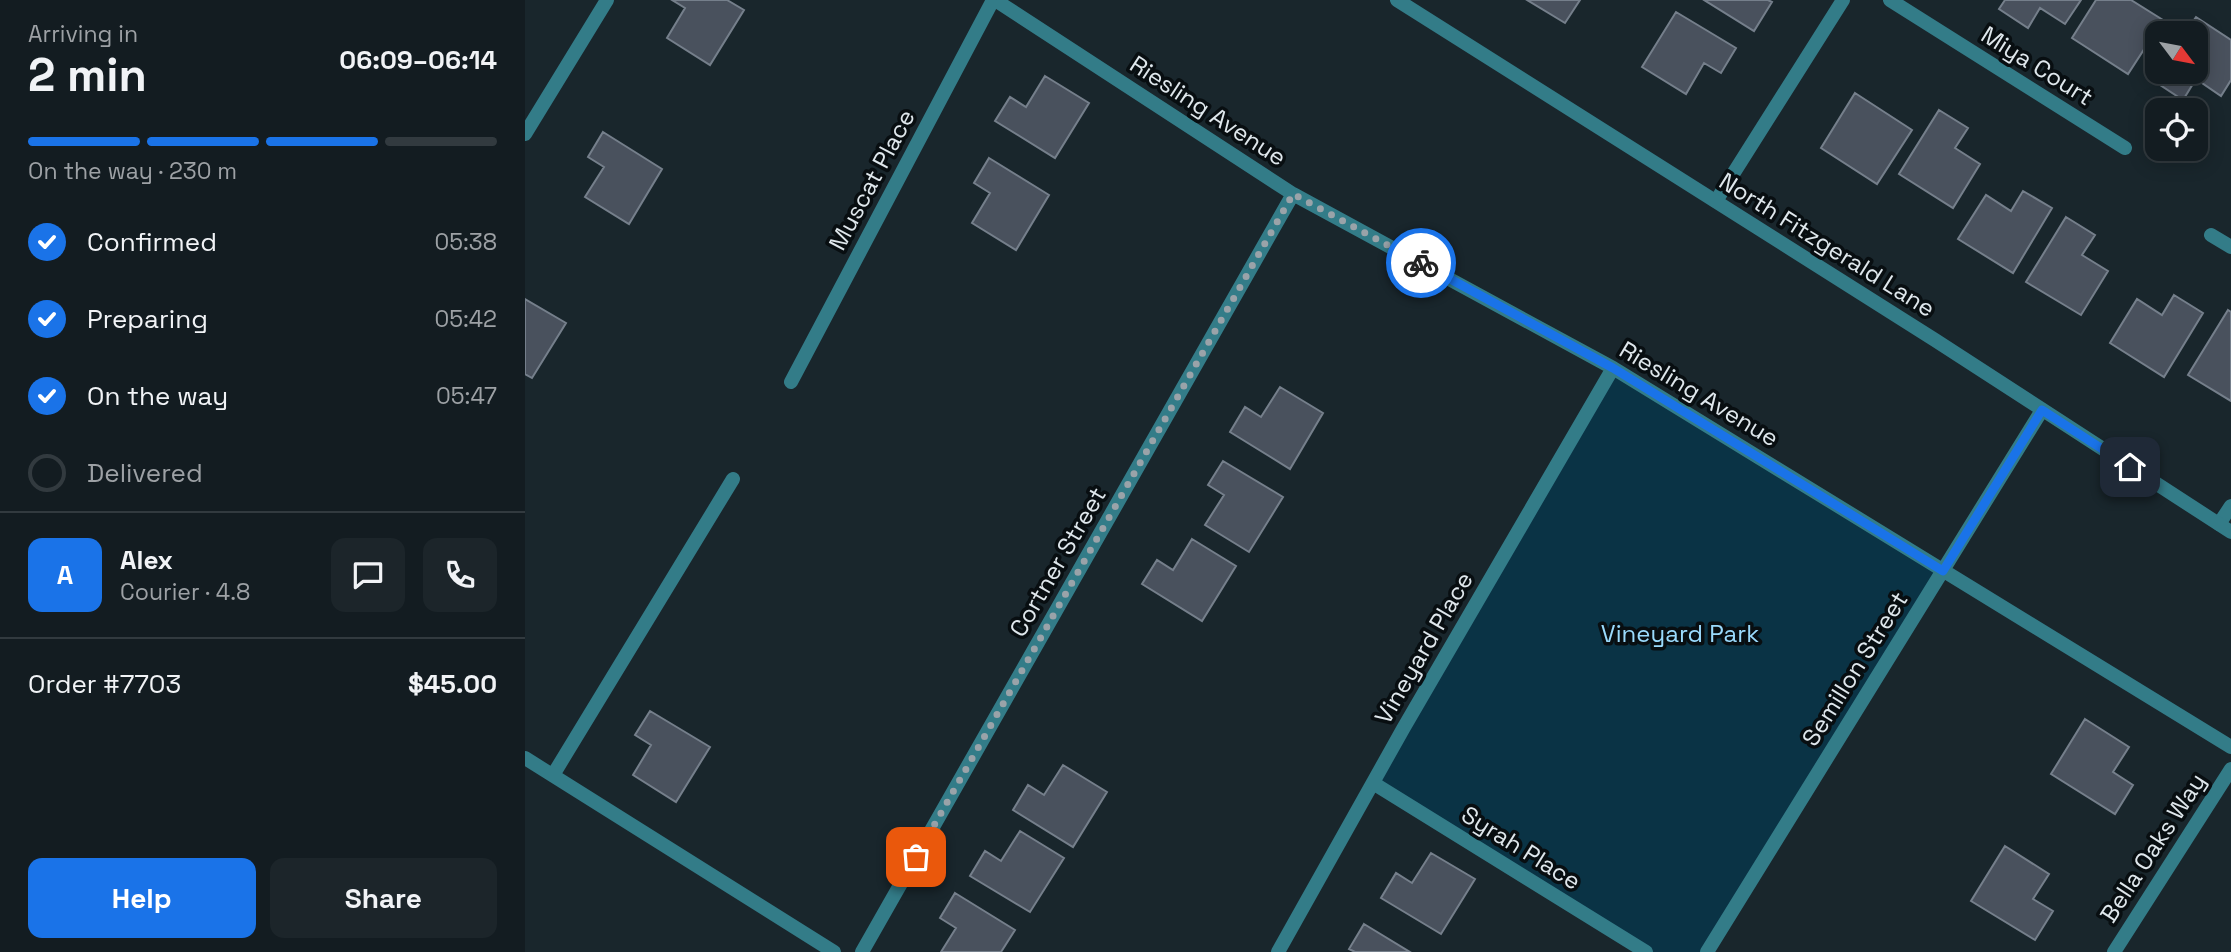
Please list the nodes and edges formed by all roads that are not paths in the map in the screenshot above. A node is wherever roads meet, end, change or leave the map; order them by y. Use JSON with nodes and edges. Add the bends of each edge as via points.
{"nodes":[{"id":1,"x":607,"y":0,"type":"edge"},
{"id":2,"x":994,"y":0,"type":"edge"},
{"id":3,"x":1397,"y":0,"type":"edge"},
{"id":4,"x":1843,"y":0,"type":"edge"},
{"id":5,"x":1890,"y":0,"type":"edge"},
{"id":6,"x":1416,"y":5,"type":"edge"},
{"id":7,"x":525,"y":134,"type":"edge"},
{"id":8,"x":2125,"y":148,"type":"dead end"},
{"id":9,"x":1293,"y":194,"type":"junction"},
{"id":10,"x":1716,"y":201,"type":"junction"},
{"id":11,"x":2211,"y":235,"type":"dead end"},
{"id":12,"x":2231,"y":247,"type":"edge"},
{"id":13,"x":1613,"y":368,"type":"junction"},
{"id":14,"x":791,"y":382,"type":"dead end"},
{"id":15,"x":2042,"y":410,"type":"junction"},
{"id":16,"x":733,"y":479,"type":"dead end"},
{"id":17,"x":2231,"y":506,"type":"edge"},
{"id":18,"x":2225,"y":528,"type":"edge"},
{"id":19,"x":1943,"y":571,"type":"junction"},
{"id":20,"x":2231,"y":747,"type":"edge"},
{"id":21,"x":525,"y":758,"type":"edge"},
{"id":22,"x":2231,"y":769,"type":"edge"},
{"id":23,"x":553,"y":775,"type":"junction"},
{"id":24,"x":1373,"y":783,"type":"junction"},
{"id":25,"x":834,"y":952,"type":"edge"},
{"id":26,"x":862,"y":952,"type":"edge"},
{"id":27,"x":1277,"y":952,"type":"edge"},
{"id":28,"x":1646,"y":952,"type":"edge"},
{"id":29,"x":1707,"y":952,"type":"edge"},
{"id":30,"x":2114,"y":952,"type":"edge"}],
"edges":[{"from":1,"to":7,"type":"street"},
{"from":2,"to":9,"type":"street","name":"Riesling Avenue"},
{"from":2,"to":14,"type":"street","name":"Muscat Place"},
{"from":3,"to":6,"type":"street","name":"North Fitzgerald Lane"},
{"from":4,"to":10,"type":"street"},
{"from":5,"to":8,"type":"street","name":"Miya Court"},
{"from":6,"to":10,"type":"street","name":"North Fitzgerald Lane"},
{"from":9,"to":13,"type":"street","name":"Riesling Avenue"},
{"from":9,"to":26,"type":"street","name":"Cortner Street"},
{"from":10,"to":15,"type":"street","name":"North Fitzgerald Lane"},
{"from":11,"to":12,"type":"street"},
{"from":13,"to":19,"type":"street","name":"Riesling Avenue"},
{"from":13,"to":24,"type":"street","name":"Vineyard Place"},
{"from":15,"to":18,"type":"street","name":"North Fitzgerald Lane"},
{"from":15,"to":19,"type":"street","name":"Semillon Street"},
{"from":16,"to":23,"type":"street"},
{"from":17,"to":18,"type":"street"},
{"from":19,"to":20,"type":"street","name":"Riesling Avenue"},
{"from":19,"to":29,"type":"street","name":"Semillon Street"},
{"from":21,"to":23,"type":"street"},
{"from":22,"to":30,"type":"street","name":"Bella Oaks Way"},
{"from":23,"to":25,"type":"street"},
{"from":24,"to":27,"type":"street","name":"Vineyard Place"},
{"from":24,"to":28,"type":"street","name":"Syrah Place"}]}
